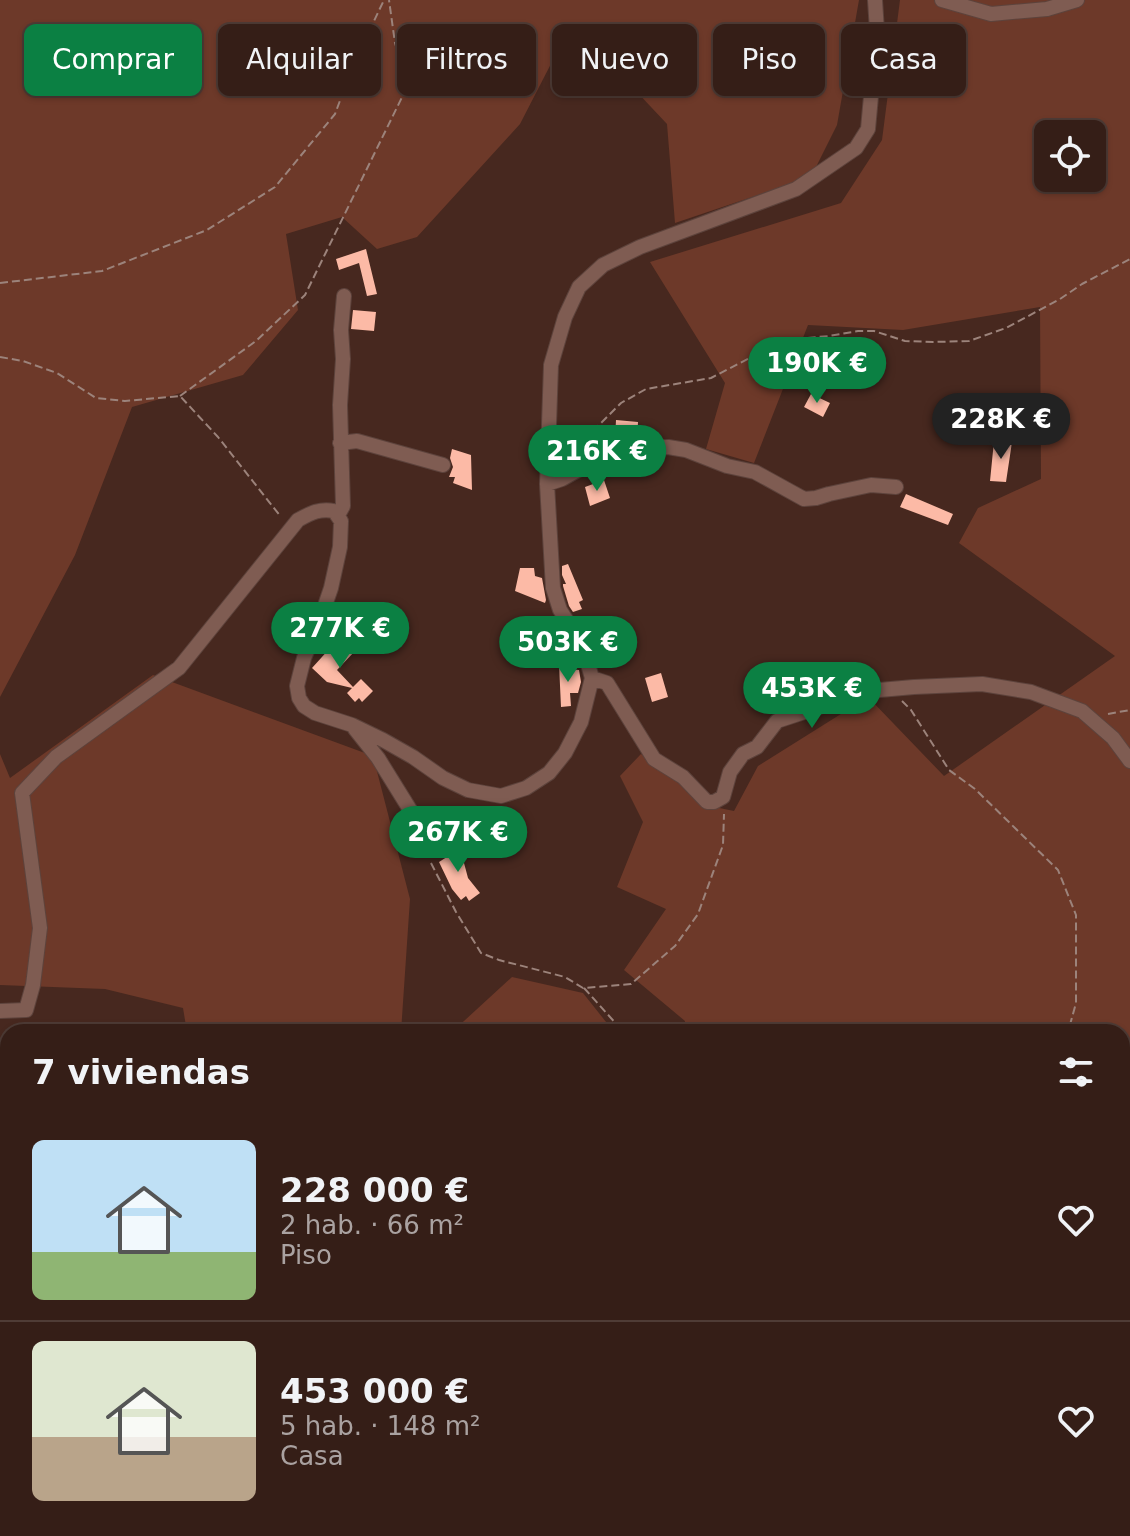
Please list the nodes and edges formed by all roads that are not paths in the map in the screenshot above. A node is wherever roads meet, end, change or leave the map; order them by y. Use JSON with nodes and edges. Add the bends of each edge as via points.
{"nodes":[{"id":1,"x":875,"y":0,"type":"edge"},
{"id":2,"x":942,"y":0,"type":"edge"},
{"id":3,"x":1077,"y":0,"type":"edge"},
{"id":4,"x":344,"y":296,"type":"dead end"},
{"id":5,"x":340,"y":443,"type":"junction"},
{"id":6,"x":443,"y":465,"type":"dead end"},
{"id":7,"x":547,"y":484,"type":"junction"},
{"id":8,"x":896,"y":487,"type":"dead end"},
{"id":9,"x":338,"y":515,"type":"junction"},
{"id":10,"x":592,"y":678,"type":"junction"},
{"id":11,"x":352,"y":725,"type":"junction"},
{"id":12,"x":1130,"y":761,"type":"edge"},
{"id":13,"x":435,"y":850,"type":"dead end"},
{"id":14,"x":0,"y":1011,"type":"edge"}],
"edges":[{"from":1,"to":7,"type":"street","via":[[868,129],[856,148],[796,189],[640,247],[603,265],[579,287],[551,365]]},
{"from":2,"to":3,"type":"street","via":[[991,14],[1047,9]]},
{"from":4,"to":5,"type":"street"},
{"from":5,"to":6,"type":"street","via":[[357,441]]},
{"from":5,"to":9,"type":"street","via":[[343,506]]},
{"from":7,"to":8,"type":"street","via":[[589,464],[644,448],[668,447],[755,472],[804,499],[871,485]]},
{"from":7,"to":10,"type":"street","via":[[553,588],[582,644]]},
{"from":9,"to":11,"type":"street","via":[[340,547],[331,588],[297,686],[304,706]]},
{"from":9,"to":14,"type":"street","via":[[314,511],[298,520],[179,668],[56,757],[22,793],[40,928],[26,1010]]},
{"from":10,"to":11,"type":"street","via":[[581,722],[565,753],[549,773],[501,796],[468,790]]},
{"from":10,"to":12,"type":"street","via":[[607,683],[654,759],[683,777],[707,802],[723,797],[730,772],[777,721],[868,691],[982,684],[1031,692],[1082,711]]},
{"from":11,"to":13,"type":"street"}]}
